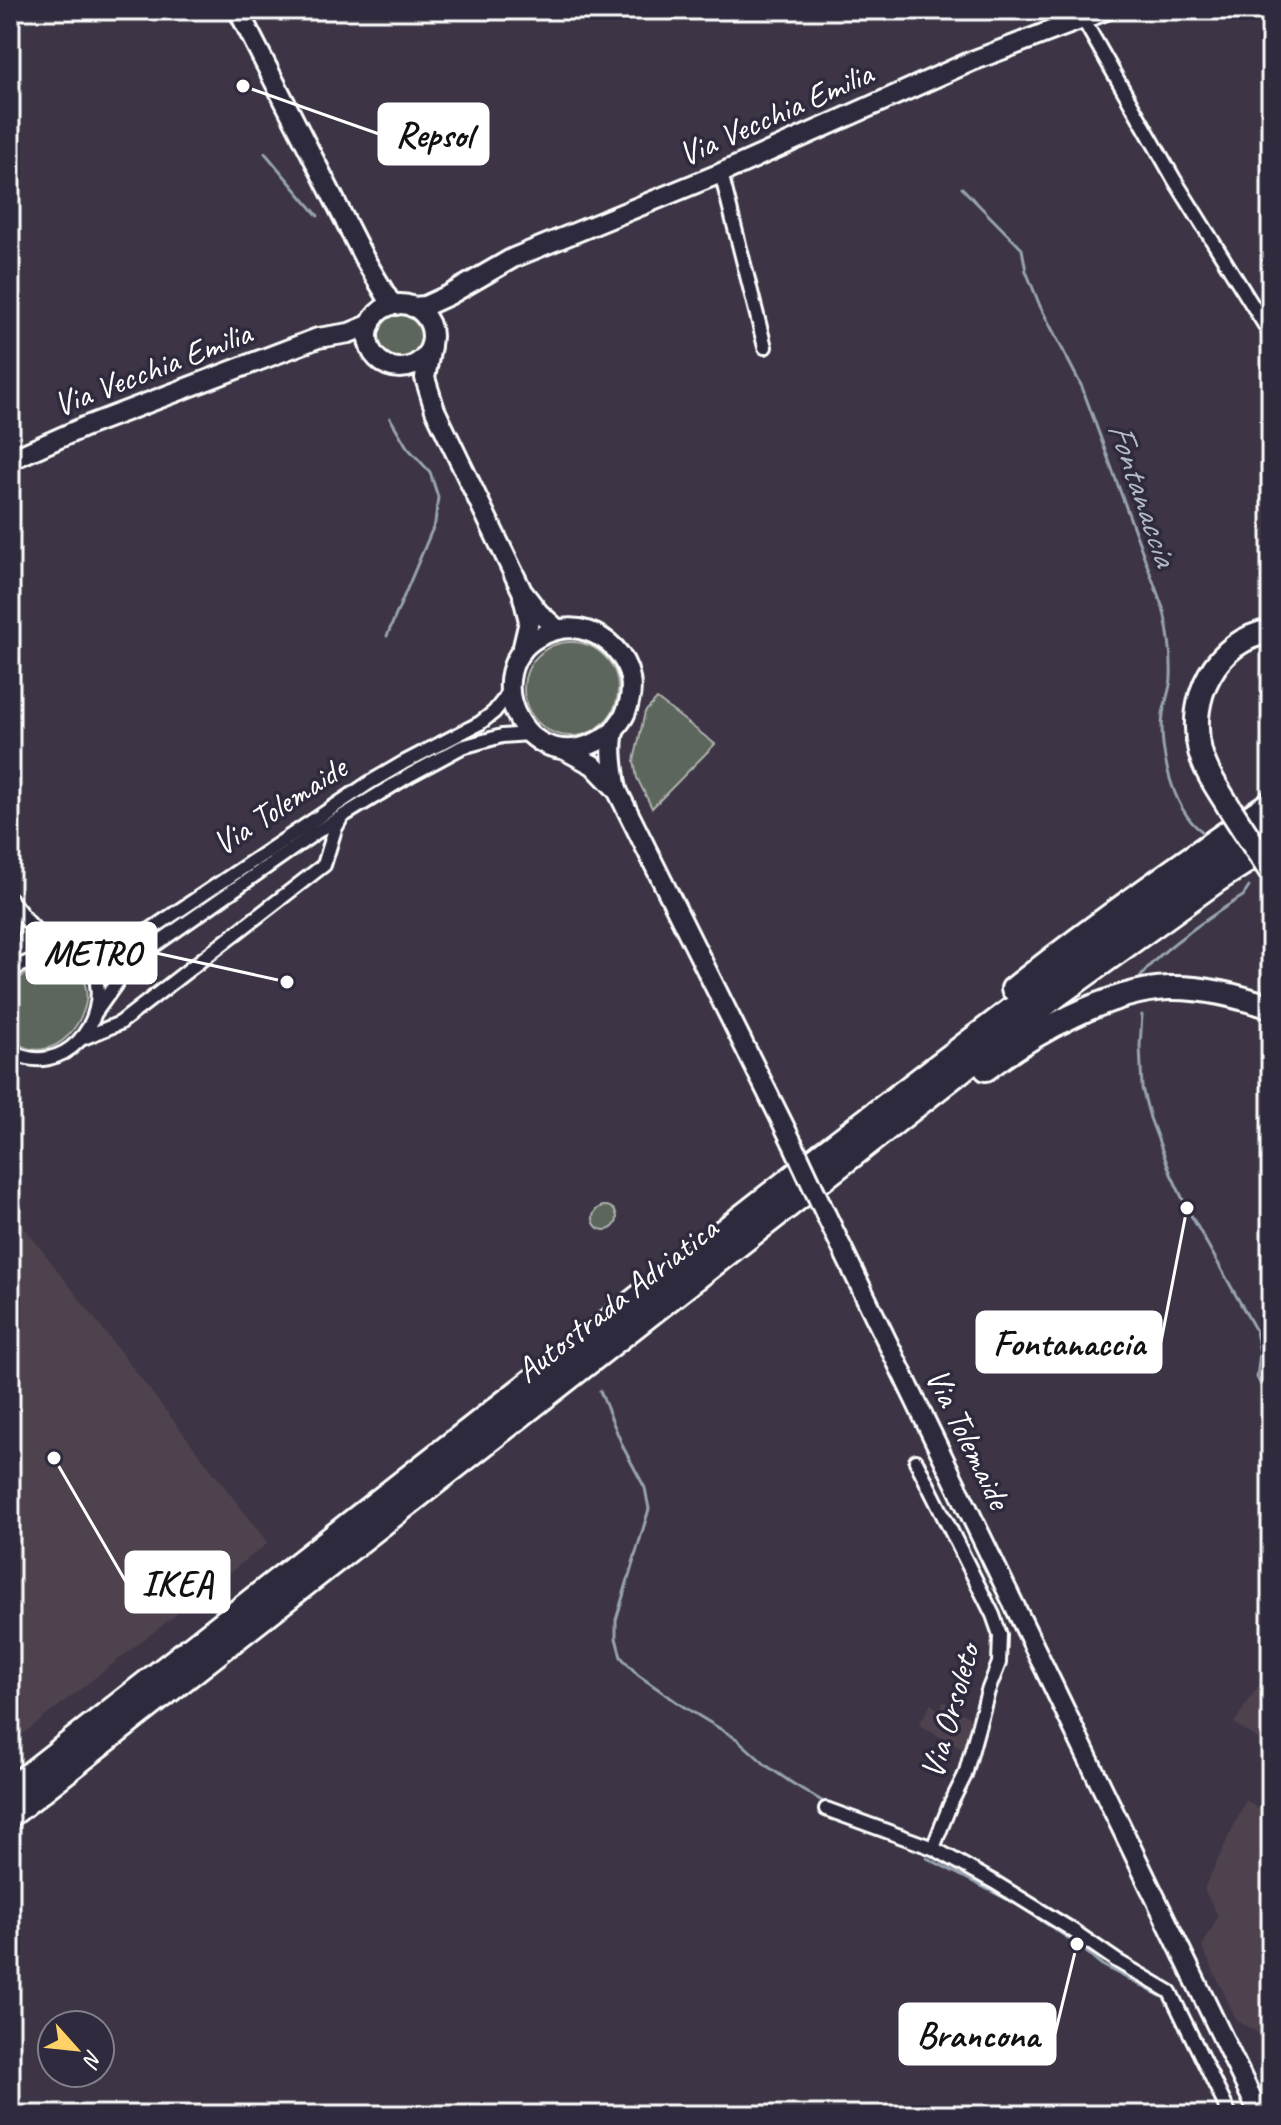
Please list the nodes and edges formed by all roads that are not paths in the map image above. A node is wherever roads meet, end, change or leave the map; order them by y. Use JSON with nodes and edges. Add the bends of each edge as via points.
{"nodes":[{"id":1,"x":238,"y":10,"type":"edge"},
{"id":2,"x":1106,"y":10,"type":"edge"},
{"id":3,"x":1083,"y":19,"type":"junction"},
{"id":4,"x":721,"y":173,"type":"junction"},
{"id":5,"x":364,"y":258,"type":"junction"},
{"id":6,"x":472,"y":280,"type":"junction"},
{"id":7,"x":404,"y":306,"type":"junction"},
{"id":8,"x":373,"y":321,"type":"junction"},
{"id":9,"x":1271,"y":335,"type":"edge"},
{"id":10,"x":318,"y":338,"type":"junction"},
{"id":11,"x":432,"y":340,"type":"junction"},
{"id":12,"x":765,"y":347,"type":"dead end"},
{"id":13,"x":371,"y":350,"type":"junction"},
{"id":14,"x":391,"y":367,"type":"junction"},
{"id":15,"x":435,"y":410,"type":"junction"},
{"id":16,"x":10,"y":460,"type":"edge"},
{"id":17,"x":522,"y":591,"type":"junction"},
{"id":18,"x":557,"y":629,"type":"junction"},
{"id":19,"x":1271,"y":631,"type":"edge"},
{"id":20,"x":522,"y":651,"type":"junction"},
{"id":21,"x":509,"y":685,"type":"junction"},
{"id":22,"x":615,"y":730,"type":"junction"},
{"id":23,"x":529,"y":734,"type":"junction"},
{"id":24,"x":563,"y":749,"type":"junction"},
{"id":25,"x":617,"y":790,"type":"junction"},
{"id":26,"x":1271,"y":802,"type":"edge"},
{"id":27,"x":342,"y":817,"type":"junction"},
{"id":28,"x":1271,"y":824,"type":"edge"},
{"id":29,"x":1271,"y":846,"type":"edge"},
{"id":30,"x":1271,"y":872,"type":"edge"},
{"id":31,"x":10,"y":899,"type":"edge"},
{"id":32,"x":10,"y":909,"type":"edge"},
{"id":33,"x":10,"y":943,"type":"edge"},
{"id":34,"x":67,"y":955,"type":"junction"},
{"id":35,"x":10,"y":971,"type":"edge"},
{"id":36,"x":1271,"y":1007,"type":"edge"},
{"id":37,"x":95,"y":1013,"type":"junction"},
{"id":38,"x":81,"y":1039,"type":"junction"},
{"id":39,"x":10,"y":1051,"type":"edge"},
{"id":40,"x":820,"y":1155,"type":"junction"},
{"id":41,"x":705,"y":1273,"type":"junction"},
{"id":42,"x":916,"y":1461,"type":"dead end"},
{"id":43,"x":10,"y":1789,"type":"edge"},
{"id":44,"x":826,"y":1809,"type":"dead end"},
{"id":45,"x":10,"y":1816,"type":"edge"},
{"id":46,"x":933,"y":1848,"type":"junction"},
{"id":47,"x":1230,"y":2115,"type":"edge"},
{"id":48,"x":1260,"y":2115,"type":"edge"}],
"edges":[{"from":1,"to":5,"type":"main road"},
{"from":2,"to":3,"type":"main road","name":"Via Vecchia Emilia"},
{"from":3,"to":4,"type":"main road","name":"Via Vecchia Emilia","via":[[972,61]]},
{"from":3,"to":9,"type":"street"},
{"from":4,"to":6,"type":"main road","name":"Via Vecchia Emilia","via":[[513,258]]},
{"from":4,"to":12,"type":"street"},
{"from":5,"to":7,"type":"main road","via":[[389,300]]},
{"from":5,"to":8,"type":"main road","via":[[375,297]]},
{"from":6,"to":7,"type":"main road","name":"Via Vecchia Emilia","via":[[425,306]]},
{"from":6,"to":11,"type":"main road","via":[[435,325]]},
{"from":7,"to":8,"type":"main road","via":[[381,311]]},
{"from":7,"to":11,"type":"main road","via":[[423,313]]},
{"from":8,"to":10,"type":"main road","name":"Via Vecchia Emilia","via":[[349,333]]},
{"from":8,"to":13,"type":"main road","via":[[368,334]]},
{"from":10,"to":13,"type":"main road"},
{"from":10,"to":16,"type":"main road","name":"Via Vecchia Emilia"},
{"from":11,"to":14,"type":"main road","via":[[417,364]]},
{"from":11,"to":15,"type":"main road","name":"Via Tolemaide","via":[[425,378]]},
{"from":13,"to":14,"type":"main road","name":"Via Tolemaide"},
{"from":14,"to":15,"type":"main road","name":"Via Tolemaide"},
{"from":15,"to":17,"type":"main road","name":"Via Tolemaide"},
{"from":17,"to":18,"type":"main road","name":"Via Tolemaide"},
{"from":17,"to":20,"type":"main road","name":"Via Tolemaide","via":[[529,621]]},
{"from":18,"to":20,"type":"main road"},
{"from":18,"to":22,"type":"main road","name":"Via Tolemaide","via":[[598,634],[625,662],[630,698]]},
{"from":19,"to":30,"type":"highway","bridge":true,"via":[[1241,641],[1219,659],[1199,703],[1197,727],[1204,764]]},
{"from":20,"to":21,"type":"main road","name":"Via Tolemaide"},
{"from":21,"to":23,"type":"main road","via":[[511,703]]},
{"from":21,"to":34,"type":"street","name":"Via Tolemaide","via":[[505,698],[480,723],[369,783],[150,930]]},
{"from":22,"to":24,"type":"main road","via":[[600,742]]},
{"from":22,"to":25,"type":"main road","name":"Via Tolemaide"},
{"from":23,"to":24,"type":"main road","name":"Via Tolemaide"},
{"from":23,"to":27,"type":"street","name":"Via Tolemaide","via":[[462,747]]},
{"from":24,"to":25,"type":"main road","name":"Via Tolemaide","via":[[593,765]]},
{"from":25,"to":48,"type":"main road","name":"Via Tolemaide","bridge":true},
{"from":26,"to":40,"type":"highway","via":[[1066,946]]},
{"from":27,"to":37,"type":"street","name":"Via Tolemaide","via":[[132,961]]},
{"from":27,"to":38,"type":"street","via":[[324,865],[120,1023]]},
{"from":28,"to":40,"type":"highway","name":"Autostrada Adriatica","via":[[1152,902]]},
{"from":29,"to":41,"type":"highway","name":"Autostrada Adriatica","via":[[1058,995]]},
{"from":31,"to":34,"type":"street","name":"Via Tolemaide","via":[[29,925]]},
{"from":32,"to":33,"type":"street"},
{"from":34,"to":35,"type":"street","name":"Via Tolemaide","via":[[36,958]]},
{"from":34,"to":37,"type":"street","name":"Via Tolemaide","via":[[94,971]]},
{"from":36,"to":41,"type":"highway","via":[[1201,989],[1166,988],[1130,994],[1065,1020],[990,1066],[750,1247]]},
{"from":37,"to":38,"type":"street","name":"Via Tolemaide"},
{"from":38,"to":39,"type":"street","name":"Via Tolemaide","via":[[56,1058],[41,1061]]},
{"from":40,"to":43,"type":"highway","name":"Autostrada Adriatica"},
{"from":41,"to":45,"type":"highway","name":"Autostrada Adriatica"},
{"from":42,"to":46,"type":"street","name":"Via Orsoleto","via":[[1000,1635],[999,1663],[965,1775]]},
{"from":44,"to":46,"type":"street"},
{"from":46,"to":47,"type":"street","via":[[1170,1992]]}]}
